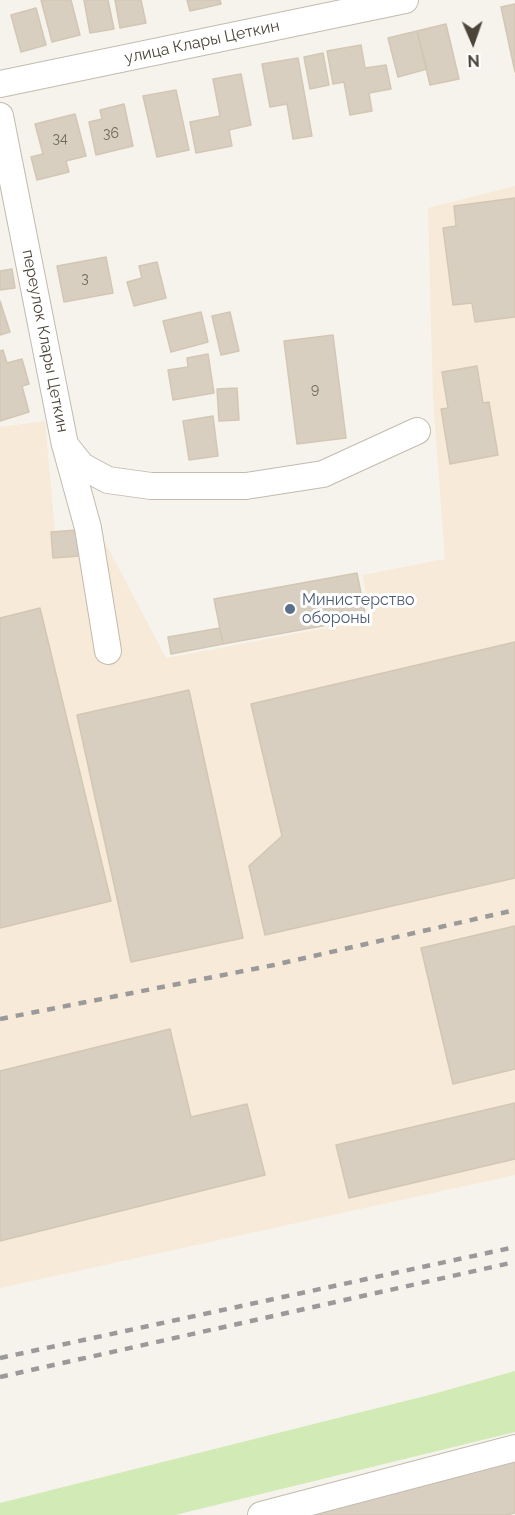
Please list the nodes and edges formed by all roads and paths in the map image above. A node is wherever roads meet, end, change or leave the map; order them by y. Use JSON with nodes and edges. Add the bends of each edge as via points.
{"nodes":[{"id":1,"x":405,"y":0,"type":"edge"},
{"id":2,"x":0,"y":84,"type":"edge"},
{"id":3,"x":0,"y":116,"type":"edge"},
{"id":4,"x":417,"y":431,"type":"dead end"},
{"id":5,"x":65,"y":445,"type":"junction"},
{"id":6,"x":108,"y":651,"type":"dead end"},
{"id":7,"x":515,"y":1448,"type":"edge"},
{"id":8,"x":261,"y":1515,"type":"edge"}],
"edges":[{"from":1,"to":2,"type":"street","name":"улица Клары Цеткин"},
{"from":3,"to":5,"type":"street","name":"переулок Клары Цеткин"},
{"from":4,"to":5,"type":"street","name":"переулок Клары Цеткин","via":[[323,474],[246,486],[151,486],[108,480],[82,466]]},
{"from":5,"to":6,"type":"street","via":[[87,528]]},
{"from":7,"to":8,"type":"street"}]}
